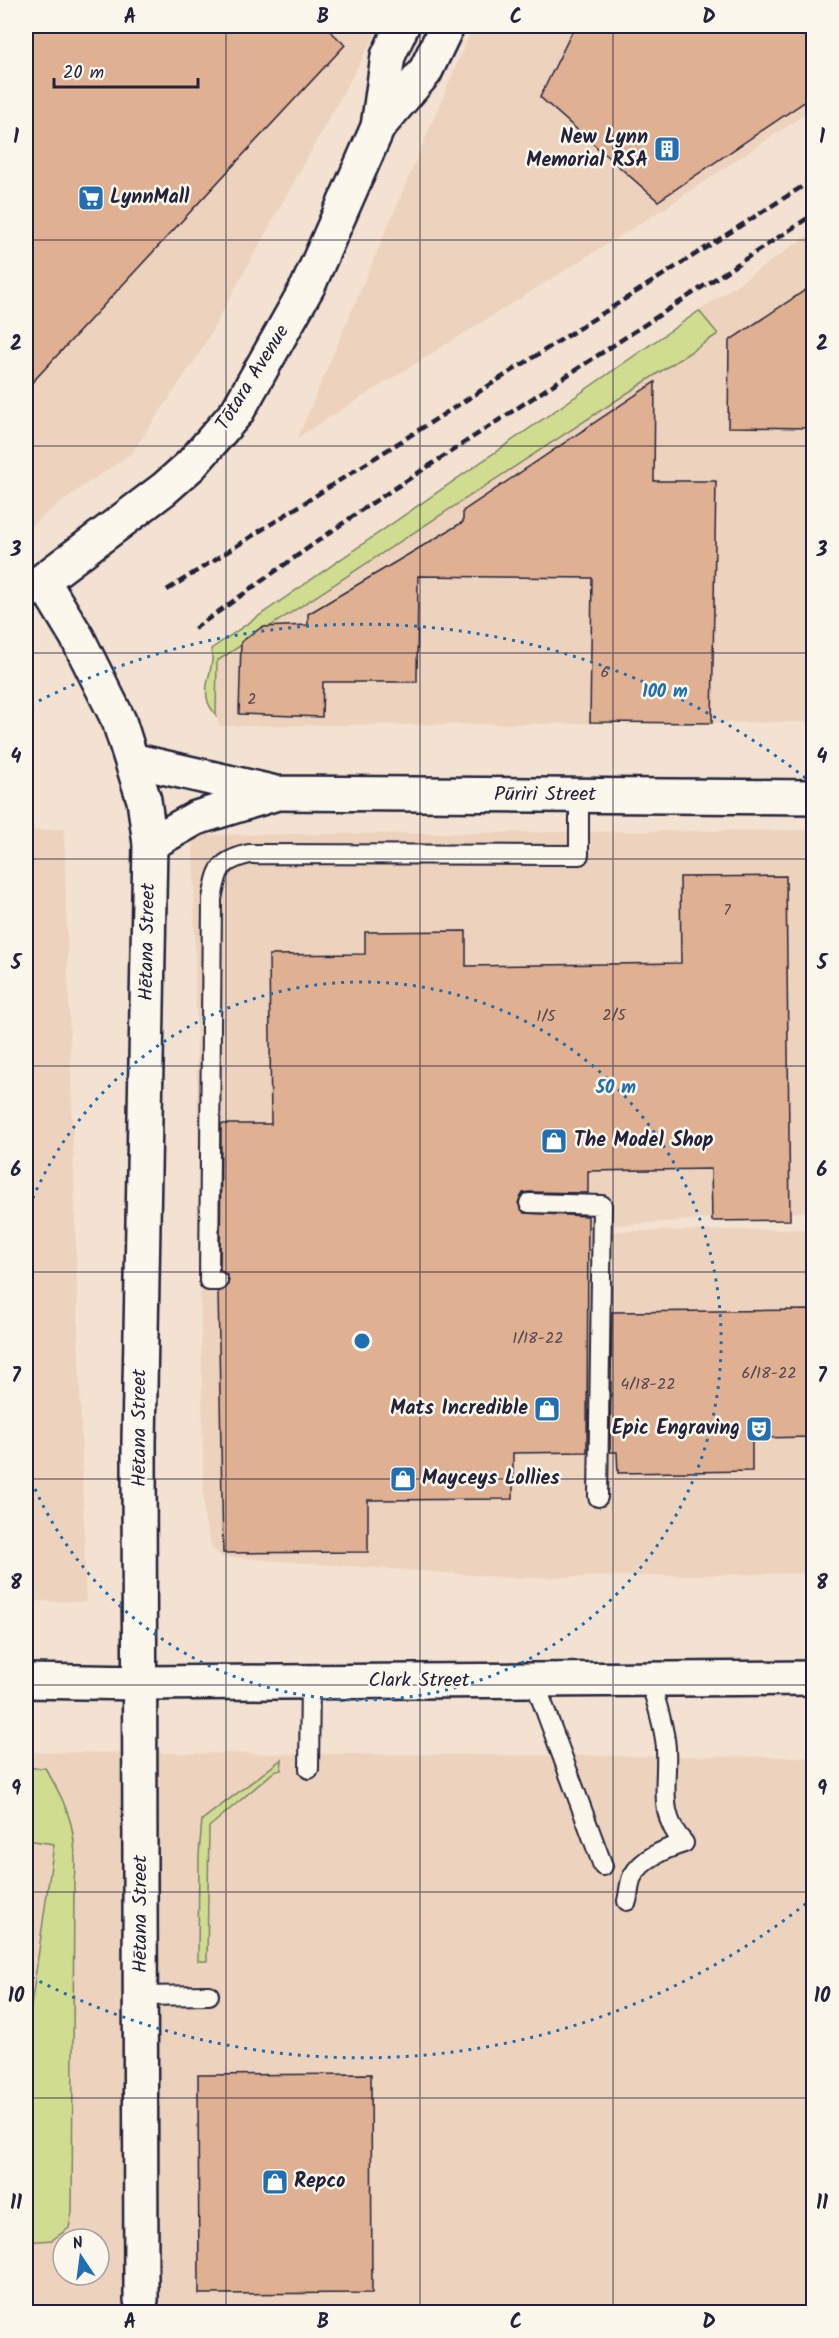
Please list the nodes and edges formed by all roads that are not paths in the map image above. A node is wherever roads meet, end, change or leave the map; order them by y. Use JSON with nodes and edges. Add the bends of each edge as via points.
{"nodes":[{"id":1,"x":402,"y":26,"type":"edge"},
{"id":2,"x":447,"y":26,"type":"edge"},
{"id":3,"x":378,"y":128,"type":"junction"},
{"id":4,"x":34,"y":587,"type":"edge"},
{"id":5,"x":132,"y":760,"type":"junction"},
{"id":6,"x":276,"y":793,"type":"junction"},
{"id":7,"x":579,"y":795,"type":"junction"},
{"id":8,"x":813,"y":797,"type":"edge"},
{"id":9,"x":150,"y":844,"type":"junction"},
{"id":10,"x":529,"y":1203,"type":"dead end"},
{"id":11,"x":218,"y":1281,"type":"dead end"},
{"id":12,"x":598,"y":1497,"type":"dead end"},
{"id":13,"x":813,"y":1678,"type":"edge"},
{"id":14,"x":650,"y":1679,"type":"junction"},
{"id":15,"x":534,"y":1680,"type":"junction"},
{"id":16,"x":26,"y":1681,"type":"edge"},
{"id":17,"x":309,"y":1681,"type":"junction"},
{"id":18,"x":141,"y":1683,"type":"junction"},
{"id":19,"x":309,"y":1769,"type":"dead end"},
{"id":20,"x":603,"y":1866,"type":"dead end"},
{"id":21,"x":627,"y":1901,"type":"dead end"},
{"id":22,"x":209,"y":1995,"type":"dead end"},
{"id":23,"x":141,"y":1996,"type":"junction"},
{"id":24,"x":141,"y":2300,"type":"dead end"}],
"edges":[{"from":1,"to":3,"type":"street","name":"Tōtara Avenue","via":[[388,56]]},
{"from":2,"to":3,"type":"street","name":"Tōtara Avenue","via":[[425,72]]},
{"from":3,"to":4,"type":"street","name":"Tōtara Avenue","via":[[308,286],[237,412],[191,465],[164,489]]},
{"from":4,"to":5,"type":"street","name":"Hētana Street","via":[[77,637],[119,721]]},
{"from":5,"to":6,"type":"street","name":"Pūriri Street"},
{"from":5,"to":9,"type":"street","name":"Hētana Street","via":[[144,800]]},
{"from":6,"to":7,"type":"street","name":"Pūriri Street"},
{"from":6,"to":9,"type":"street","name":"Pūriri Street","via":[[196,818]]},
{"from":7,"to":8,"type":"street","name":"Pūriri Street"},
{"from":7,"to":11,"type":"lane","via":[[579,855],[249,854],[232,858],[218,871],[212,899],[209,1281]]},
{"from":9,"to":18,"type":"street","name":"Hētana Street","via":[[139,1442]]},
{"from":10,"to":12,"type":"lane","via":[[602,1205]]},
{"from":13,"to":14,"type":"street","name":"Clark Street"},
{"from":14,"to":15,"type":"street","name":"Clark Street"},
{"from":14,"to":21,"type":"lane","via":[[666,1747],[666,1806],[672,1829],[684,1843],[647,1860],[632,1877]]},
{"from":15,"to":17,"type":"street","name":"Clark Street"},
{"from":15,"to":20,"type":"lane"},
{"from":16,"to":18,"type":"street","name":"Clark Street"},
{"from":17,"to":18,"type":"street","name":"Clark Street"},
{"from":17,"to":19,"type":"lane"},
{"from":18,"to":23,"type":"street","name":"Hētana Street"},
{"from":22,"to":23,"type":"lane"},
{"from":23,"to":24,"type":"street","name":"Hētana Street"}]}
